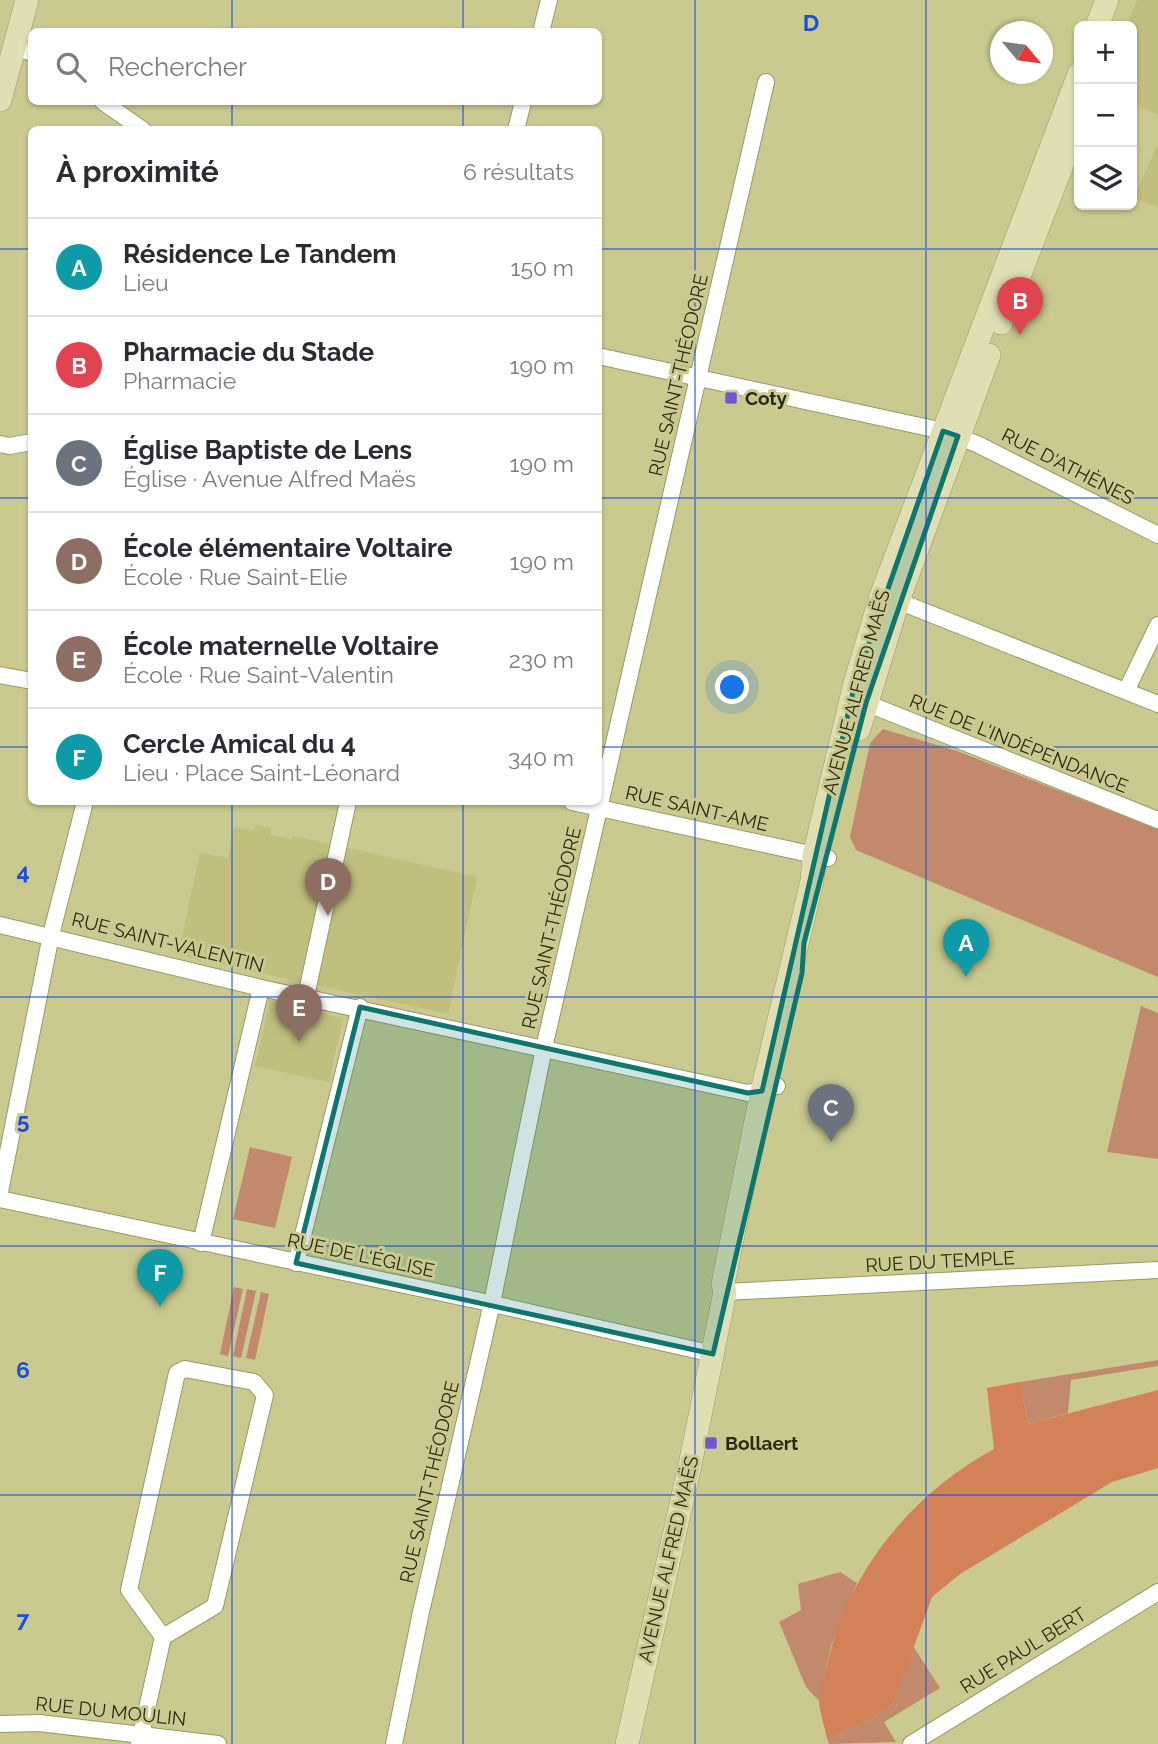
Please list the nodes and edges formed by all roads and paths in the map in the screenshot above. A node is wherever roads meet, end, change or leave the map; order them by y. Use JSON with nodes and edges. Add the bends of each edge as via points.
{"nodes":[{"id":1,"x":27,"y":0,"type":"edge"},
{"id":2,"x":549,"y":0,"type":"edge"},
{"id":3,"x":1107,"y":0,"type":"edge"},
{"id":4,"x":1122,"y":0,"type":"edge"},
{"id":5,"x":1099,"y":21,"type":"edge"},
{"id":6,"x":1115,"y":21,"type":"edge"},
{"id":7,"x":542,"y":28,"type":"edge"},
{"id":8,"x":23,"y":50,"type":"edge"},
{"id":9,"x":766,"y":82,"type":"dead end"},
{"id":10,"x":1076,"y":84,"type":"edge"},
{"id":11,"x":0,"y":100,"type":"edge"},
{"id":12,"x":107,"y":105,"type":"edge"},
{"id":13,"x":522,"y":105,"type":"edge"},
{"id":14,"x":138,"y":126,"type":"edge"},
{"id":15,"x":517,"y":126,"type":"edge"},
{"id":16,"x":1074,"y":133,"type":"edge"},
{"id":17,"x":602,"y":357,"type":"edge"},
{"id":18,"x":699,"y":377,"type":"junction"},
{"id":19,"x":951,"y":434,"type":"junction"},
{"id":20,"x":28,"y":443,"type":"edge"},
{"id":21,"x":0,"y":444,"type":"edge"},
{"id":22,"x":1158,"y":535,"type":"edge"},
{"id":23,"x":898,"y":601,"type":"junction"},
{"id":24,"x":1158,"y":625,"type":"edge"},
{"id":25,"x":0,"y":675,"type":"edge"},
{"id":26,"x":28,"y":680,"type":"edge"},
{"id":27,"x":1126,"y":691,"type":"junction"},
{"id":28,"x":866,"y":703,"type":"junction"},
{"id":29,"x":1158,"y":704,"type":"edge"},
{"id":30,"x":602,"y":799,"type":"edge"},
{"id":31,"x":84,"y":805,"type":"edge"},
{"id":32,"x":347,"y":805,"type":"edge"},
{"id":33,"x":586,"y":805,"type":"edge"},
{"id":34,"x":601,"y":805,"type":"edge"},
{"id":35,"x":600,"y":808,"type":"junction"},
{"id":36,"x":1158,"y":820,"type":"edge"},
{"id":37,"x":821,"y":857,"type":"junction"},
{"id":38,"x":0,"y":925,"type":"edge"},
{"id":39,"x":51,"y":935,"type":"junction"},
{"id":40,"x":261,"y":988,"type":"junction"},
{"id":41,"x":306,"y":996,"type":"junction"},
{"id":42,"x":360,"y":1007,"type":"junction"},
{"id":43,"x":544,"y":1048,"type":"junction"},
{"id":44,"x":769,"y":1088,"type":"junction"},
{"id":45,"x":0,"y":1192,"type":"edge"},
{"id":46,"x":0,"y":1199,"type":"edge"},
{"id":47,"x":201,"y":1243,"type":"junction"},
{"id":48,"x":296,"y":1263,"type":"junction"},
{"id":49,"x":1158,"y":1270,"type":"edge"},
{"id":50,"x":724,"y":1292,"type":"junction"},
{"id":51,"x":492,"y":1303,"type":"junction"},
{"id":52,"x":713,"y":1354,"type":"junction"},
{"id":53,"x":1158,"y":1592,"type":"edge"},
{"id":54,"x":163,"y":1637,"type":"junction"},
{"id":55,"x":0,"y":1724,"type":"edge"},
{"id":56,"x":141,"y":1739,"type":"edge"},
{"id":57,"x":218,"y":1744,"type":"edge"},
{"id":58,"x":394,"y":1744,"type":"edge"},
{"id":59,"x":627,"y":1744,"type":"edge"},
{"id":60,"x":911,"y":1744,"type":"edge"}],
"edges":[{"from":1,"to":8,"type":"main road"},
{"from":2,"to":7,"type":"street"},
{"from":3,"to":5,"type":"main road"},
{"from":4,"to":6,"type":"main road"},
{"from":8,"to":11,"type":"main road"},
{"from":9,"to":18,"type":"street","name":"RUE SAINT-THÉODORE"},
{"from":10,"to":19,"type":"main road","name":"AVENUE ALFRED MAËS"},
{"from":12,"to":14,"type":"street"},
{"from":13,"to":15,"type":"street"},
{"from":16,"to":19,"type":"main road","name":"AVENUE ALFRED MAËS"},
{"from":17,"to":18,"type":"street","name":"RUE D'ATHÈNES"},
{"from":18,"to":19,"type":"street","name":"RUE D'ATHÈNES"},
{"from":18,"to":30,"type":"street","name":"RUE SAINT-THÉODORE"},
{"from":19,"to":22,"type":"street","name":"RUE D'ATHÈNES"},
{"from":19,"to":23,"type":"main road","name":"AVENUE ALFRED MAËS"},
{"from":19,"to":37,"type":"main road","name":"AVENUE ALFRED MAËS","via":[[863,654]]},
{"from":20,"to":21,"type":"street"},
{"from":23,"to":27,"type":"street"},
{"from":23,"to":28,"type":"main road","name":"AVENUE ALFRED MAËS"},
{"from":24,"to":27,"type":"street"},
{"from":25,"to":26,"type":"street"},
{"from":27,"to":29,"type":"street"},
{"from":28,"to":36,"type":"street","name":"RUE DE L'INDÉPENDANCE"},
{"from":28,"to":37,"type":"main road","name":"AVENUE ALFRED MAËS"},
{"from":31,"to":39,"type":"street"},
{"from":32,"to":41,"type":"street"},
{"from":33,"to":35,"type":"street","name":"RUE SAINT-AME"},
{"from":34,"to":35,"type":"street","name":"RUE SAINT-THÉODORE"},
{"from":35,"to":37,"type":"street","name":"RUE SAINT-AME"},
{"from":35,"to":43,"type":"street","name":"RUE SAINT-THÉODORE"},
{"from":37,"to":44,"type":"main road","name":"AVENUE ALFRED MAËS","via":[[811,881]]},
{"from":38,"to":39,"type":"street","name":"RUE SAINT-VALENTIN"},
{"from":39,"to":40,"type":"street","name":"RUE SAINT-VALENTIN"},
{"from":39,"to":45,"type":"street"},
{"from":40,"to":41,"type":"street","name":"RUE SAINT-VALENTIN"},
{"from":40,"to":47,"type":"street"},
{"from":41,"to":42,"type":"street","name":"RUE SAINT-VALENTIN"},
{"from":42,"to":43,"type":"street","name":"RUE SAINT-VALENTIN"},
{"from":42,"to":48,"type":"street"},
{"from":43,"to":44,"type":"street","name":"RUE SAINT-VALENTIN","via":[[748,1093]]},
{"from":43,"to":51,"type":"street","name":"RUE SAINT-THÉODORE"},
{"from":44,"to":50,"type":"main road","name":"AVENUE ALFRED MAËS"},
{"from":44,"to":50,"type":"main road","name":"AVENUE ALFRED MAËS","via":[[734,1277]]},
{"from":46,"to":47,"type":"street","name":"RUE DE L'ÉGLISE"},
{"from":47,"to":48,"type":"street","name":"RUE DE L'ÉGLISE"},
{"from":48,"to":51,"type":"street","name":"RUE DE L'ÉGLISE"},
{"from":49,"to":50,"type":"street","name":"RUE DU TEMPLE"},
{"from":50,"to":52,"type":"main road","name":"AVENUE ALFRED MAËS"},
{"from":51,"to":52,"type":"street","name":"RUE DE L'ÉGLISE"},
{"from":51,"to":58,"type":"street","name":"RUE SAINT-THÉODORE"},
{"from":52,"to":59,"type":"main road","name":"AVENUE ALFRED MAËS"},
{"from":53,"to":60,"type":"street","name":"RUE PAUL BERT"},
{"from":54,"to":54,"type":"street","via":[[215,1606],[265,1395],[254,1382],[186,1369],[177,1373],[129,1590]]},
{"from":54,"to":56,"type":"street"},
{"from":55,"to":56,"type":"street","name":"RUE DU MOULIN","via":[[39,1723]]},
{"from":56,"to":57,"type":"street","name":"RUE DU MOULIN"}]}
